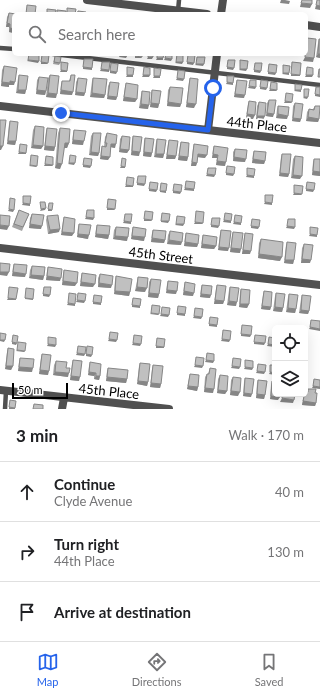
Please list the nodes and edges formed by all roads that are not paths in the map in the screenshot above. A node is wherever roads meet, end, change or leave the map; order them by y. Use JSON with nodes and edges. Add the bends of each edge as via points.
{"nodes":[{"id":1,"x":87,"y":0,"type":"edge"},
{"id":2,"x":179,"y":0,"type":"edge"},
{"id":3,"x":223,"y":0,"type":"edge"},
{"id":4,"x":178,"y":11,"type":"junction"},
{"id":5,"x":188,"y":12,"type":"edge"},
{"id":6,"x":221,"y":12,"type":"edge"},
{"id":7,"x":308,"y":25,"type":"edge"},
{"id":8,"x":320,"y":27,"type":"edge"},
{"id":9,"x":0,"y":48,"type":"edge"},
{"id":10,"x":12,"y":49,"type":"edge"},
{"id":11,"x":70,"y":56,"type":"edge"},
{"id":12,"x":217,"y":56,"type":"edge"},
{"id":13,"x":215,"y":73,"type":"junction"},
{"id":14,"x":320,"y":85,"type":"edge"},
{"id":15,"x":0,"y":106,"type":"edge"},
{"id":16,"x":208,"y":130,"type":"junction"},
{"id":17,"x":320,"y":143,"type":"edge"},
{"id":18,"x":0,"y":248,"type":"edge"},
{"id":19,"x":320,"y":285,"type":"edge"},
{"id":20,"x":3,"y":391,"type":"edge"},
{"id":21,"x":64,"y":398,"type":"junction"},
{"id":22,"x":5,"y":409,"type":"edge"},
{"id":23,"x":62,"y":409,"type":"edge"},
{"id":24,"x":169,"y":409,"type":"edge"}],
"edges":[{"from":1,"to":4,"type":"street"},
{"from":2,"to":4,"type":"lane"},
{"from":3,"to":6,"type":"street"},
{"from":4,"to":5,"type":"street"},
{"from":7,"to":8,"type":"street"},
{"from":9,"to":10,"type":"lane"},
{"from":11,"to":13,"type":"lane"},
{"from":12,"to":13,"type":"street"},
{"from":13,"to":14,"type":"lane"},
{"from":13,"to":16,"type":"street"},
{"from":15,"to":16,"type":"street","name":"44th Place"},
{"from":16,"to":17,"type":"street","name":"44th Place"},
{"from":18,"to":19,"type":"street","name":"45th Street"},
{"from":20,"to":21,"type":"street","name":"45th Place"},
{"from":20,"to":22,"type":"lane"},
{"from":21,"to":23,"type":"street"},
{"from":21,"to":24,"type":"street","name":"45th Place"}]}
